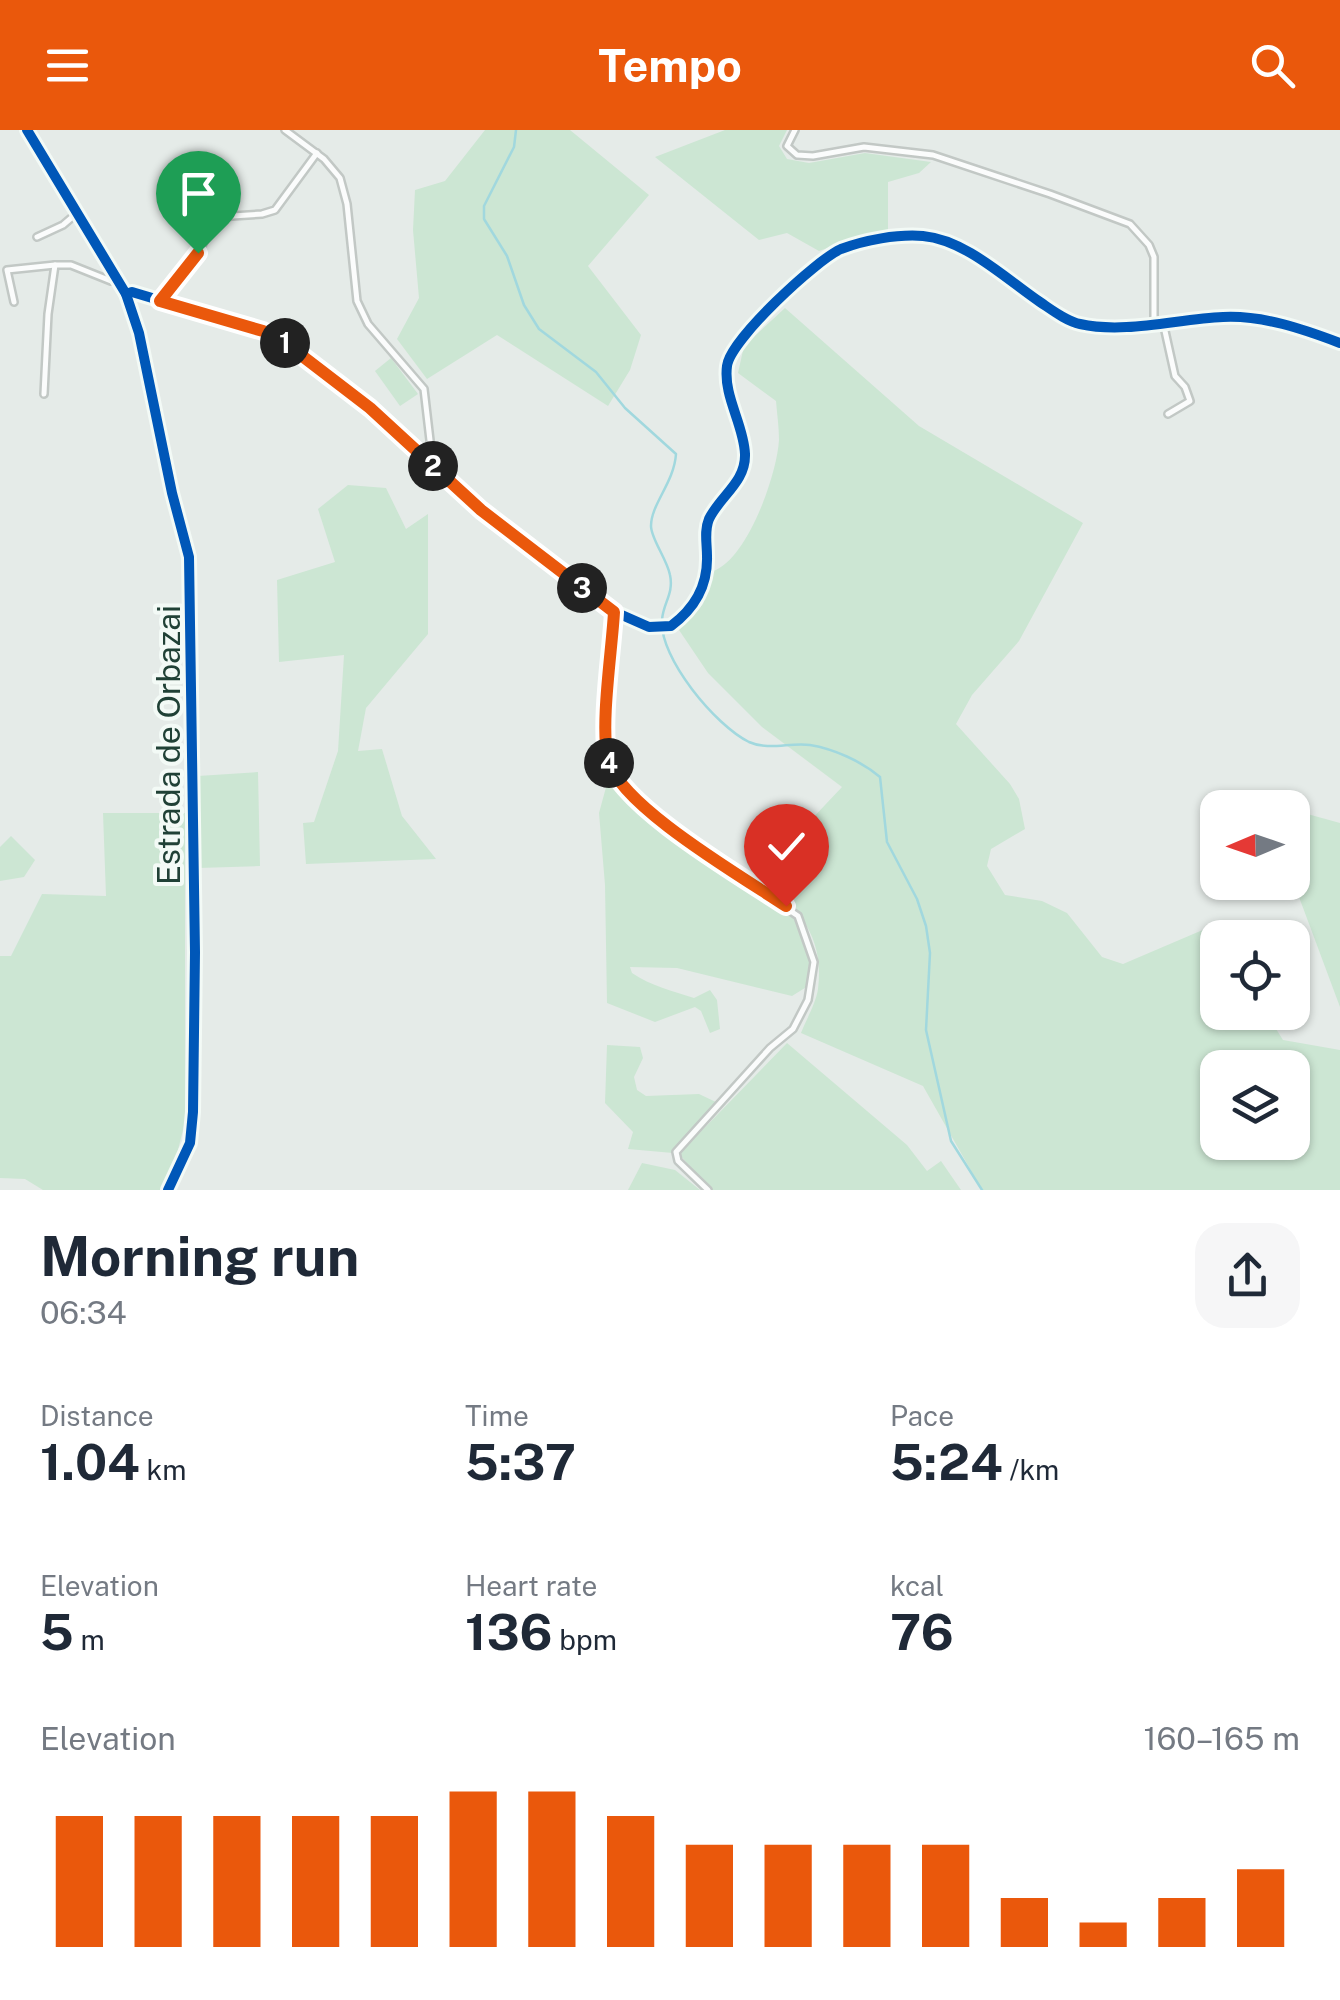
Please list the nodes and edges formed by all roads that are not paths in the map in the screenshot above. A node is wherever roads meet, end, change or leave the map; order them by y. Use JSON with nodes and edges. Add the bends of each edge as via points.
{"nodes":[{"id":1,"x":27,"y":130,"type":"edge"},
{"id":2,"x":285,"y":130,"type":"edge"},
{"id":3,"x":795,"y":130,"type":"edge"},
{"id":4,"x":317,"y":153,"type":"junction"},
{"id":5,"x":77,"y":213,"type":"junction"},
{"id":6,"x":37,"y":237,"type":"dead end"},
{"id":7,"x":55,"y":265,"type":"junction"},
{"id":8,"x":115,"y":279,"type":"junction"},
{"id":9,"x":127,"y":298,"type":"junction"},
{"id":10,"x":160,"y":301,"type":"junction"},
{"id":11,"x":14,"y":302,"type":"dead end"},
{"id":12,"x":1164,"y":322,"type":"junction"},
{"id":13,"x":1154,"y":323,"type":"junction"},
{"id":14,"x":1340,"y":343,"type":"edge"},
{"id":15,"x":44,"y":394,"type":"dead end"},
{"id":16,"x":1168,"y":414,"type":"dead end"},
{"id":17,"x":434,"y":452,"type":"junction"},
{"id":18,"x":425,"y":459,"type":"junction"},
{"id":19,"x":433,"y":466,"type":"junction"},
{"id":20,"x":614,"y":612,"type":"junction"},
{"id":21,"x":168,"y":1190,"type":"edge"},
{"id":22,"x":708,"y":1190,"type":"edge"}],
"edges":[{"from":1,"to":5,"type":"street"},
{"from":2,"to":4,"type":"street"},
{"from":3,"to":13,"type":"street","via":[[787,146],[798,155],[864,147],[933,155],[1130,224],[1154,257]]},
{"from":4,"to":10,"type":"street","via":[[274,210],[217,218]]},
{"from":4,"to":17,"type":"street","via":[[340,178],[357,300],[368,324],[424,390]]},
{"from":5,"to":6,"type":"street"},
{"from":5,"to":8,"type":"street"},
{"from":7,"to":8,"type":"street"},
{"from":7,"to":11,"type":"street","via":[[7,270]]},
{"from":7,"to":15,"type":"street"},
{"from":8,"to":9,"type":"street"},
{"from":9,"to":10,"type":"street","via":[[132,292]]},
{"from":9,"to":21,"type":"street","name":"Estrada de Orbazai","via":[[192,585],[194,1112],[190,1143]]},
{"from":10,"to":18,"type":"street","via":[[284,342]]},
{"from":12,"to":13,"type":"street"},
{"from":12,"to":14,"type":"street","via":[[1258,318]]},
{"from":12,"to":16,"type":"street","via":[[1174,376],[1190,401]]},
{"from":13,"to":20,"type":"street","via":[[1077,324],[972,255],[926,236],[838,250],[768,310],[727,362],[744,467],[710,519],[706,580],[698,597],[671,626],[649,627]]},
{"from":17,"to":18,"type":"street"},
{"from":17,"to":19,"type":"street"},
{"from":18,"to":19,"type":"street"},
{"from":19,"to":20,"type":"street"},
{"from":20,"to":22,"type":"street","via":[[606,738],[619,782],[698,848],[798,916],[814,962],[808,1000],[793,1029],[676,1152]]}]}
